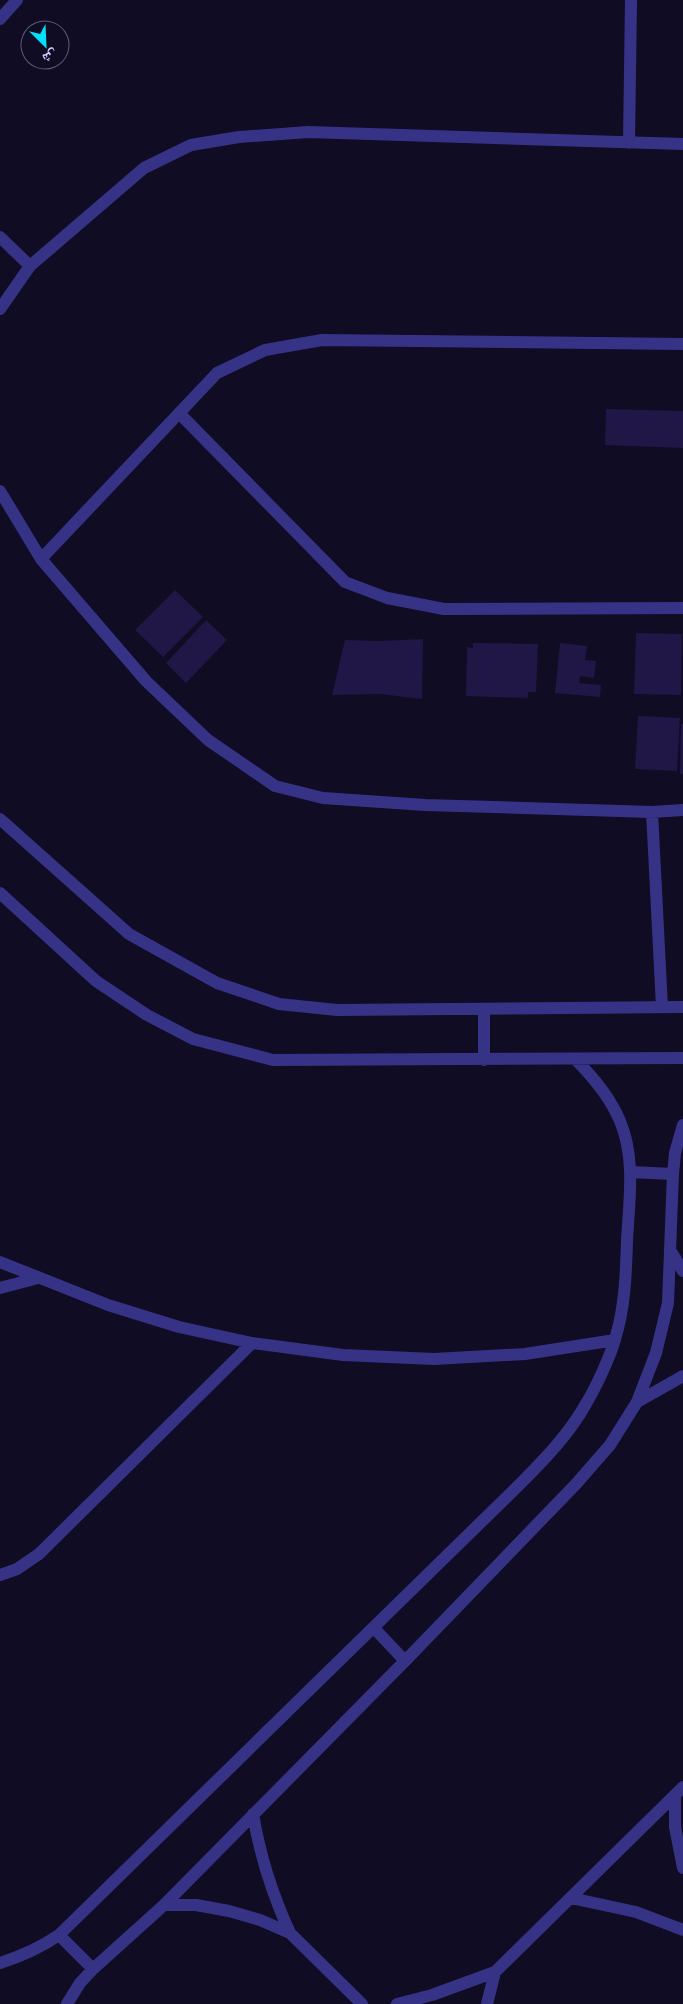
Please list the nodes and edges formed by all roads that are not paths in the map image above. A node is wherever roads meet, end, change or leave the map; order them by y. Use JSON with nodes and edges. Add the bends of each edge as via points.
{"nodes":[{"id":1,"x":17,"y":0,"type":"edge"},
{"id":2,"x":631,"y":0,"type":"edge"},
{"id":3,"x":0,"y":19,"type":"edge"},
{"id":4,"x":629,"y":142,"type":"junction"},
{"id":5,"x":683,"y":144,"type":"edge"},
{"id":6,"x":0,"y":238,"type":"edge"},
{"id":7,"x":30,"y":266,"type":"junction"},
{"id":8,"x":0,"y":309,"type":"edge"},
{"id":9,"x":683,"y":344,"type":"edge"},
{"id":10,"x":179,"y":413,"type":"junction"},
{"id":11,"x":0,"y":491,"type":"edge"},
{"id":12,"x":41,"y":559,"type":"junction"},
{"id":13,"x":683,"y":608,"type":"edge"},
{"id":14,"x":683,"y":810,"type":"edge"},
{"id":15,"x":652,"y":812,"type":"junction"},
{"id":16,"x":0,"y":819,"type":"edge"},
{"id":17,"x":0,"y":893,"type":"edge"},
{"id":18,"x":683,"y":1007,"type":"edge"},
{"id":19,"x":662,"y":1008,"type":"junction"},
{"id":20,"x":484,"y":1010,"type":"junction"},
{"id":21,"x":683,"y":1058,"type":"edge"},
{"id":22,"x":484,"y":1060,"type":"junction"},
{"id":23,"x":576,"y":1060,"type":"junction"},
{"id":24,"x":683,"y":1125,"type":"edge"},
{"id":25,"x":631,"y":1172,"type":"junction"},
{"id":26,"x":673,"y":1174,"type":"junction"},
{"id":27,"x":670,"y":1250,"type":"junction"},
{"id":28,"x":0,"y":1262,"type":"edge"},
{"id":29,"x":683,"y":1271,"type":"edge"},
{"id":30,"x":38,"y":1278,"type":"junction"},
{"id":31,"x":0,"y":1288,"type":"edge"},
{"id":32,"x":615,"y":1340,"type":"junction"},
{"id":33,"x":252,"y":1343,"type":"junction"},
{"id":34,"x":683,"y":1376,"type":"edge"},
{"id":35,"x":637,"y":1402,"type":"junction"},
{"id":36,"x":0,"y":1575,"type":"edge"},
{"id":37,"x":374,"y":1628,"type":"junction"},
{"id":38,"x":406,"y":1661,"type":"junction"},
{"id":39,"x":679,"y":1791,"type":"edge"},
{"id":40,"x":253,"y":1814,"type":"junction"},
{"id":41,"x":683,"y":1868,"type":"edge"},
{"id":42,"x":571,"y":1898,"type":"junction"},
{"id":43,"x":164,"y":1905,"type":"junction"},
{"id":44,"x":683,"y":1930,"type":"edge"},
{"id":45,"x":290,"y":1933,"type":"junction"},
{"id":46,"x":59,"y":1935,"type":"junction"},
{"id":47,"x":0,"y":1963,"type":"edge"},
{"id":48,"x":93,"y":1969,"type":"junction"},
{"id":49,"x":495,"y":1972,"type":"junction"},
{"id":50,"x":67,"y":2004,"type":"edge"},
{"id":51,"x":362,"y":2004,"type":"edge"},
{"id":52,"x":397,"y":2004,"type":"edge"},
{"id":53,"x":486,"y":2004,"type":"edge"}],
"edges":[{"from":1,"to":3,"type":"street"},
{"from":2,"to":4,"type":"street"},
{"from":4,"to":5,"type":"street"},
{"from":4,"to":7,"type":"street","via":[[308,132],[239,137],[191,145],[144,168]]},
{"from":6,"to":7,"type":"street"},
{"from":7,"to":8,"type":"street"},
{"from":9,"to":10,"type":"street","via":[[322,340],[265,350],[217,373]]},
{"from":10,"to":12,"type":"street"},
{"from":10,"to":13,"type":"street","via":[[345,582],[378,595],[444,609]]},
{"from":11,"to":12,"type":"street"},
{"from":12,"to":15,"type":"street","via":[[146,681],[208,740],[275,786],[323,798]]},
{"from":14,"to":15,"type":"street"},
{"from":15,"to":19,"type":"street"},
{"from":16,"to":20,"type":"street","via":[[129,934],[217,983],[279,1004],[337,1010]]},
{"from":17,"to":22,"type":"street","via":[[96,981],[147,1015],[192,1039],[273,1060]]},
{"from":18,"to":19,"type":"street"},
{"from":19,"to":20,"type":"street"},
{"from":20,"to":22,"type":"street"},
{"from":21,"to":23,"type":"street"},
{"from":22,"to":23,"type":"street"},
{"from":23,"to":25,"type":"street","via":[[594,1078],[617,1114],[628,1147]]},
{"from":24,"to":26,"type":"street"},
{"from":25,"to":26,"type":"street"},
{"from":25,"to":32,"type":"street","via":[[626,1272]]},
{"from":26,"to":27,"type":"street"},
{"from":27,"to":29,"type":"street"},
{"from":27,"to":35,"type":"street","via":[[666,1311],[656,1353]]},
{"from":28,"to":30,"type":"street"},
{"from":30,"to":31,"type":"street"},
{"from":30,"to":33,"type":"street","via":[[179,1327]]},
{"from":32,"to":33,"type":"street","via":[[525,1354],[434,1358],[343,1355]]},
{"from":32,"to":37,"type":"street","via":[[587,1402],[557,1446]]},
{"from":33,"to":36,"type":"street","via":[[39,1554],[17,1569]]},
{"from":34,"to":35,"type":"street"},
{"from":35,"to":38,"type":"street","via":[[610,1445],[576,1484]]},
{"from":37,"to":38,"type":"street"},
{"from":37,"to":46,"type":"street"},
{"from":38,"to":40,"type":"street"},
{"from":39,"to":41,"type":"street","via":[[675,1827]]},
{"from":39,"to":42,"type":"street"},
{"from":40,"to":43,"type":"street"},
{"from":40,"to":45,"type":"street","via":[[266,1876]]},
{"from":42,"to":44,"type":"street","via":[[636,1912]]},
{"from":42,"to":49,"type":"street"},
{"from":43,"to":45,"type":"street","via":[[229,1911]]},
{"from":43,"to":48,"type":"street"},
{"from":45,"to":51,"type":"street"},
{"from":46,"to":47,"type":"street","via":[[41,1948]]},
{"from":46,"to":48,"type":"street"},
{"from":48,"to":50,"type":"street"},
{"from":49,"to":52,"type":"street"},
{"from":49,"to":53,"type":"street"}]}
